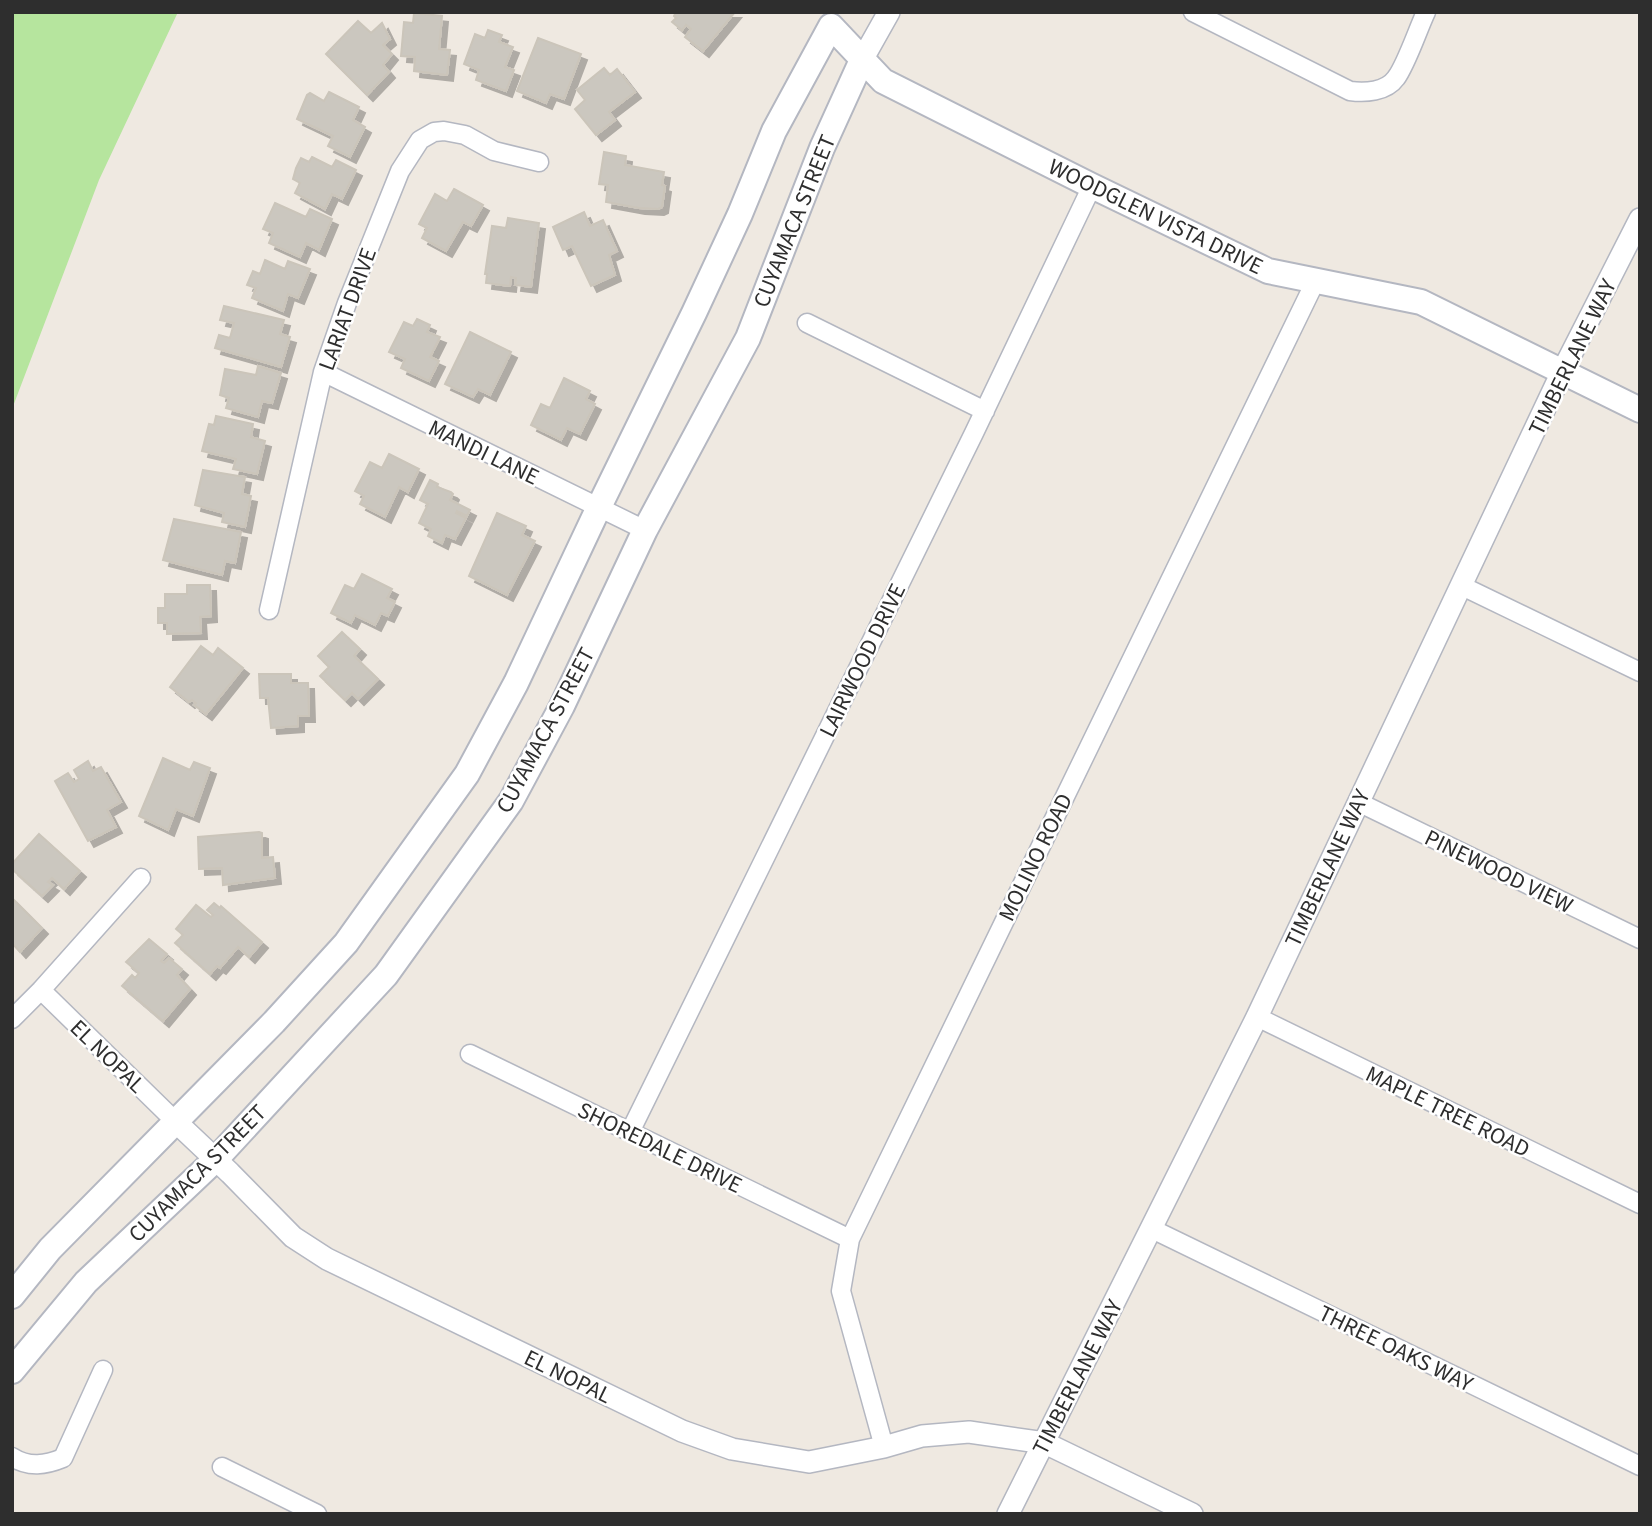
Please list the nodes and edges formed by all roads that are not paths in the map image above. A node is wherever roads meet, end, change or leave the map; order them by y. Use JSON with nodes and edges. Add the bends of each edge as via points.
{"nodes":[{"id":1,"x":889,"y":12,"type":"edge"},
{"id":2,"x":1193,"y":12,"type":"edge"},
{"id":3,"x":1426,"y":12,"type":"edge"},
{"id":4,"x":830,"y":17,"type":"edge"},
{"id":5,"x":862,"y":60,"type":"junction"},
{"id":6,"x":539,"y":162,"type":"dead end"},
{"id":7,"x":1091,"y":186,"type":"junction"},
{"id":8,"x":1640,"y":219,"type":"edge"},
{"id":9,"x":1315,"y":282,"type":"junction"},
{"id":10,"x":807,"y":323,"type":"dead end"},
{"id":11,"x":323,"y":372,"type":"junction"},
{"id":12,"x":1562,"y":372,"type":"junction"},
{"id":13,"x":1640,"y":410,"type":"edge"},
{"id":14,"x":985,"y":411,"type":"junction"},
{"id":15,"x":598,"y":509,"type":"junction"},
{"id":16,"x":645,"y":530,"type":"junction"},
{"id":17,"x":1462,"y":586,"type":"junction"},
{"id":18,"x":269,"y":610,"type":"dead end"},
{"id":19,"x":1640,"y":672,"type":"edge"},
{"id":20,"x":1358,"y":802,"type":"junction"},
{"id":21,"x":141,"y":878,"type":"dead end"},
{"id":22,"x":1640,"y":939,"type":"edge"},
{"id":23,"x":41,"y":990,"type":"junction"},
{"id":24,"x":1257,"y":1017,"type":"junction"},
{"id":25,"x":12,"y":1019,"type":"edge"},
{"id":26,"x":470,"y":1054,"type":"dead end"},
{"id":27,"x":175,"y":1121,"type":"junction"},
{"id":28,"x":630,"y":1132,"type":"junction"},
{"id":29,"x":216,"y":1159,"type":"junction"},
{"id":30,"x":1640,"y":1204,"type":"edge"},
{"id":31,"x":1152,"y":1229,"type":"junction"},
{"id":32,"x":850,"y":1239,"type":"junction"},
{"id":33,"x":12,"y":1296,"type":"edge"},
{"id":34,"x":103,"y":1370,"type":"dead end"},
{"id":35,"x":12,"y":1371,"type":"edge"},
{"id":36,"x":1045,"y":1443,"type":"junction"},
{"id":37,"x":884,"y":1447,"type":"junction"},
{"id":38,"x":12,"y":1457,"type":"edge"},
{"id":39,"x":1640,"y":1466,"type":"edge"},
{"id":40,"x":222,"y":1467,"type":"dead end"},
{"id":41,"x":317,"y":1514,"type":"edge"},
{"id":42,"x":1008,"y":1514,"type":"edge"},
{"id":43,"x":1192,"y":1514,"type":"edge"}],
"edges":[{"from":1,"to":5,"type":"street","name":"CUYAMACA STREET"},
{"from":2,"to":3,"type":"street","via":[[1360,93],[1381,89],[1395,79]]},
{"from":4,"to":5,"type":"main road","name":"WOODGLEN VISTA DRIVE"},
{"from":4,"to":15,"type":"main road","name":"CUYAMACA STREET"},
{"from":5,"to":7,"type":"main road","name":"WOODGLEN VISTA DRIVE","via":[[883,80]]},
{"from":5,"to":16,"type":"main road","name":"CUYAMACA STREET","via":[[822,148],[748,338]]},
{"from":6,"to":11,"type":"street","name":"LARIAT DRIVE","via":[[444,131],[420,140],[400,171]]},
{"from":7,"to":9,"type":"main road","name":"WOODGLEN VISTA DRIVE","via":[[1268,271]]},
{"from":7,"to":14,"type":"street","name":"LAIRWOOD DRIVE"},
{"from":8,"to":12,"type":"street","name":"TIMBERLANE WAY"},
{"from":9,"to":12,"type":"main road","name":"WOODGLEN VISTA DRIVE","via":[[1421,302]]},
{"from":9,"to":32,"type":"street","name":"MOLINO ROAD"},
{"from":10,"to":14,"type":"street"},
{"from":11,"to":15,"type":"street","name":"MANDI LANE"},
{"from":11,"to":18,"type":"street","name":"LARIAT DRIVE"},
{"from":12,"to":13,"type":"main road","name":"WOODGLEN VISTA DRIVE"},
{"from":12,"to":17,"type":"street","name":"TIMBERLANE WAY"},
{"from":14,"to":28,"type":"street","name":"LAIRWOOD DRIVE"},
{"from":15,"to":16,"type":"street","name":"MANDI LANE"},
{"from":15,"to":27,"type":"main road","name":"CUYAMACA STREET","via":[[516,683],[467,774],[346,943]]},
{"from":16,"to":29,"type":"main road","name":"CUYAMACA STREET","via":[[562,706],[511,801],[386,975]]},
{"from":17,"to":19,"type":"street"},
{"from":17,"to":20,"type":"street","name":"TIMBERLANE WAY"},
{"from":20,"to":22,"type":"street","name":"PINEWOOD VIEW"},
{"from":20,"to":24,"type":"street","name":"TIMBERLANE WAY"},
{"from":21,"to":23,"type":"street"},
{"from":23,"to":25,"type":"street"},
{"from":23,"to":27,"type":"street","name":"EL NOPAL"},
{"from":24,"to":30,"type":"street","name":"MAPLE TREE ROAD"},
{"from":24,"to":31,"type":"street","name":"TIMBERLANE WAY"},
{"from":26,"to":28,"type":"street","name":"SHOREDALE DRIVE"},
{"from":27,"to":29,"type":"street","name":"EL NOPAL"},
{"from":27,"to":33,"type":"main road","name":"CUYAMACA STREET","via":[[50,1249]]},
{"from":28,"to":32,"type":"street","name":"SHOREDALE DRIVE"},
{"from":29,"to":35,"type":"main road","name":"CUYAMACA STREET","via":[[86,1282]]},
{"from":29,"to":37,"type":"street","name":"EL NOPAL","via":[[293,1237],[327,1259],[682,1431],[732,1449],[809,1462]]},
{"from":31,"to":36,"type":"street","name":"TIMBERLANE WAY"},
{"from":31,"to":39,"type":"street","name":"THREE OAKS WAY"},
{"from":32,"to":37,"type":"street","name":"MOLINO ROAD","via":[[841,1291]]},
{"from":34,"to":38,"type":"street","via":[[63,1458],[46,1465],[21,1463]]},
{"from":36,"to":37,"type":"street","name":"EL NOPAL","via":[[969,1432],[922,1436]]},
{"from":36,"to":42,"type":"street","name":"TIMBERLANE WAY"},
{"from":36,"to":43,"type":"street","name":"EL NOPAL"},
{"from":40,"to":41,"type":"street"}]}
